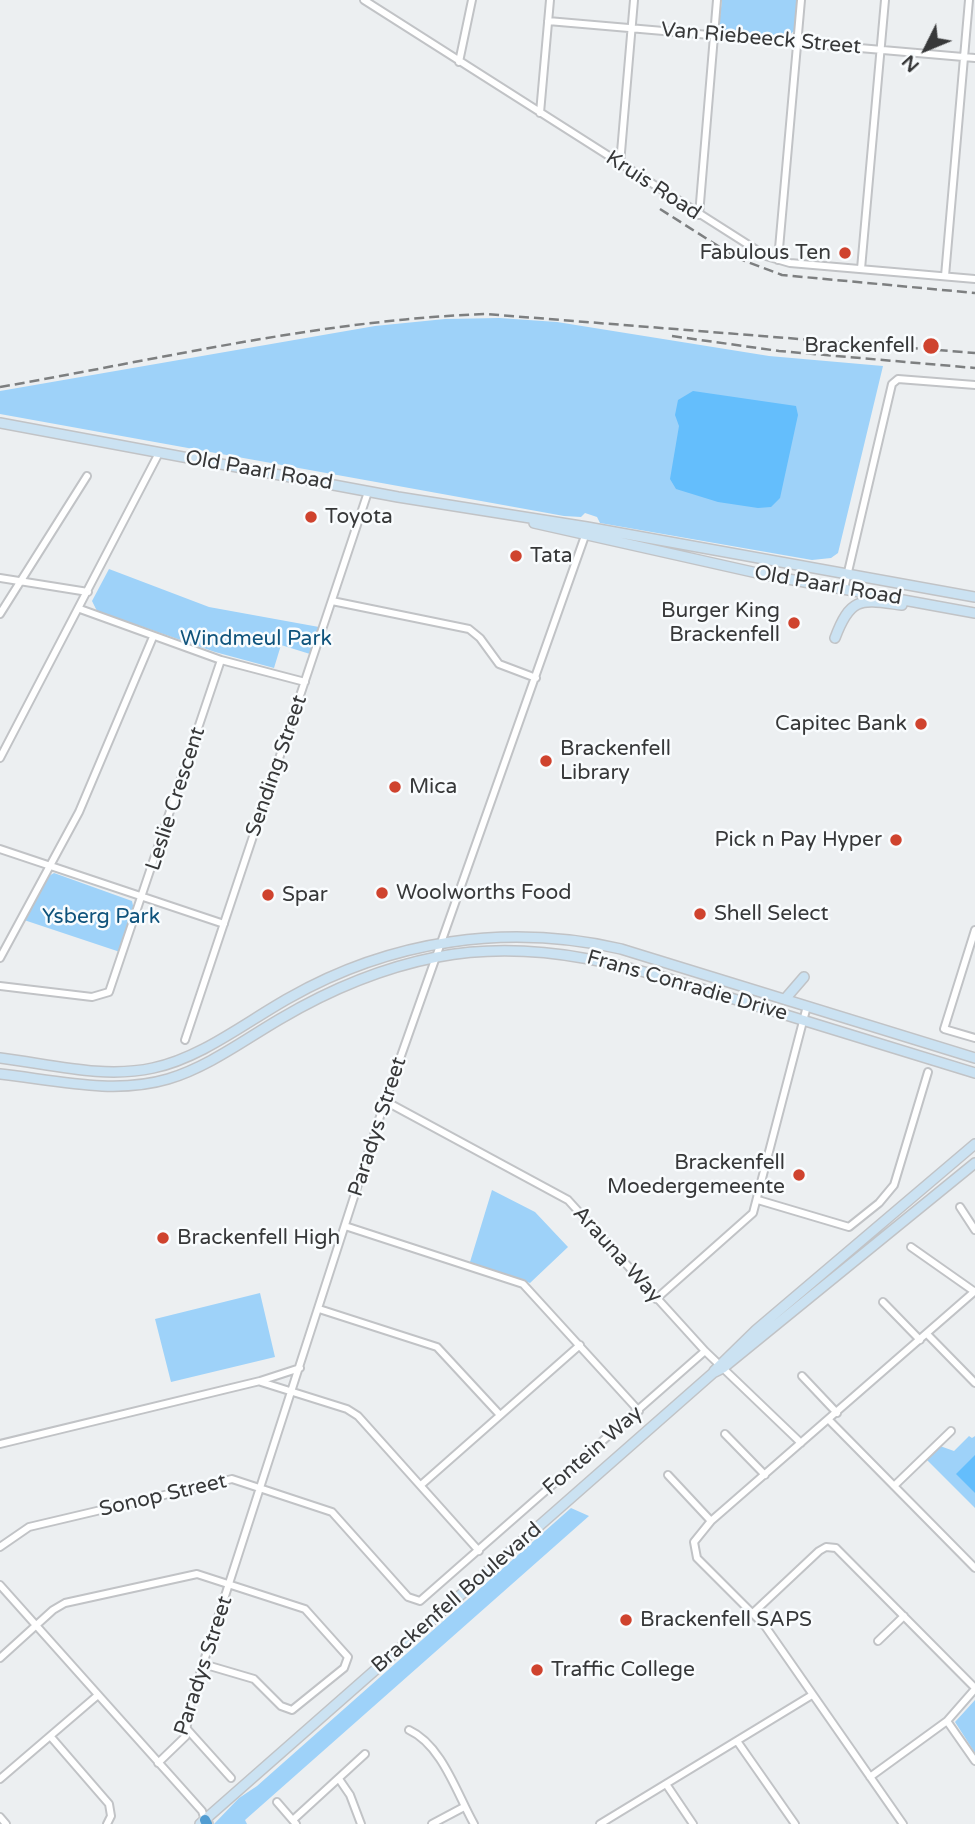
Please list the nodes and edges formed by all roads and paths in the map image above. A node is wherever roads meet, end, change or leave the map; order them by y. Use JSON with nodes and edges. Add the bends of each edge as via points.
{"nodes":[{"id":1,"x":364,"y":0,"type":"edge"},
{"id":2,"x":472,"y":0,"type":"edge"},
{"id":3,"x":550,"y":0,"type":"edge"},
{"id":4,"x":634,"y":0,"type":"edge"},
{"id":5,"x":717,"y":0,"type":"edge"},
{"id":6,"x":801,"y":0,"type":"edge"},
{"id":7,"x":885,"y":0,"type":"edge"},
{"id":8,"x":969,"y":0,"type":"edge"},
{"id":9,"x":548,"y":21,"type":"junction"},
{"id":10,"x":631,"y":28,"type":"junction"},
{"id":11,"x":714,"y":35,"type":"junction"},
{"id":12,"x":797,"y":42,"type":"junction"},
{"id":13,"x":881,"y":49,"type":"junction"},
{"id":14,"x":964,"y":57,"type":"junction"},
{"id":15,"x":975,"y":58,"type":"edge"},
{"id":16,"x":459,"y":62,"type":"junction"},
{"id":17,"x":540,"y":113,"type":"junction"},
{"id":18,"x":620,"y":164,"type":"junction"},
{"id":19,"x":699,"y":215,"type":"junction"},
{"id":20,"x":778,"y":260,"type":"junction"},
{"id":21,"x":861,"y":269,"type":"junction"},
{"id":22,"x":945,"y":276,"type":"junction"},
{"id":23,"x":975,"y":279,"type":"edge"},
{"id":24,"x":975,"y":385,"type":"edge"},
{"id":25,"x":0,"y":422,"type":"edge"},
{"id":26,"x":159,"y":453,"type":"junction"},
{"id":27,"x":87,"y":477,"type":"dead end"},
{"id":28,"x":368,"y":492,"type":"junction"},
{"id":29,"x":586,"y":532,"type":"junction"},
{"id":30,"x":847,"y":576,"type":"junction"},
{"id":31,"x":0,"y":578,"type":"edge"},
{"id":32,"x":21,"y":582,"type":"junction"},
{"id":33,"x":844,"y":589,"type":"junction"},
{"id":34,"x":88,"y":592,"type":"junction"},
{"id":35,"x":975,"y":597,"type":"edge"},
{"id":36,"x":332,"y":601,"type":"junction"},
{"id":37,"x":928,"y":604,"type":"junction"},
{"id":38,"x":80,"y":609,"type":"junction"},
{"id":39,"x":975,"y":613,"type":"edge"},
{"id":40,"x":0,"y":614,"type":"edge"},
{"id":41,"x":153,"y":637,"type":"junction"},
{"id":42,"x":835,"y":638,"type":"dead end"},
{"id":43,"x":221,"y":660,"type":"junction"},
{"id":44,"x":536,"y":678,"type":"junction"},
{"id":45,"x":305,"y":682,"type":"junction"},
{"id":46,"x":0,"y":758,"type":"edge"},
{"id":47,"x":0,"y":849,"type":"edge"},
{"id":48,"x":49,"y":866,"type":"junction"},
{"id":49,"x":144,"y":897,"type":"junction"},
{"id":50,"x":223,"y":924,"type":"junction"},
{"id":51,"x":975,"y":930,"type":"edge"},
{"id":52,"x":443,"y":943,"type":"junction"},
{"id":53,"x":438,"y":957,"type":"junction"},
{"id":54,"x":967,"y":957,"type":"junction"},
{"id":55,"x":0,"y":958,"type":"edge"},
{"id":56,"x":975,"y":959,"type":"edge"},
{"id":57,"x":804,"y":976,"type":"dead end"},
{"id":58,"x":0,"y":986,"type":"edge"},
{"id":59,"x":785,"y":999,"type":"junction"},
{"id":60,"x":807,"y":1006,"type":"junction"},
{"id":61,"x":803,"y":1020,"type":"junction"},
{"id":62,"x":975,"y":1038,"type":"edge"},
{"id":63,"x":186,"y":1040,"type":"dead end"},
{"id":64,"x":0,"y":1058,"type":"edge"},
{"id":65,"x":975,"y":1058,"type":"edge"},
{"id":66,"x":928,"y":1072,"type":"dead end"},
{"id":67,"x":975,"y":1073,"type":"edge"},
{"id":68,"x":0,"y":1074,"type":"edge"},
{"id":69,"x":385,"y":1101,"type":"junction"},
{"id":70,"x":975,"y":1144,"type":"edge"},
{"id":71,"x":975,"y":1163,"type":"edge"},
{"id":72,"x":758,"y":1200,"type":"junction"},
{"id":73,"x":960,"y":1207,"type":"dead end"},
{"id":74,"x":345,"y":1226,"type":"junction"},
{"id":75,"x":975,"y":1230,"type":"edge"},
{"id":76,"x":911,"y":1247,"type":"dead end"},
{"id":77,"x":975,"y":1292,"type":"edge"},
{"id":78,"x":656,"y":1299,"type":"junction"},
{"id":79,"x":883,"y":1302,"type":"dead end"},
{"id":80,"x":319,"y":1309,"type":"junction"},
{"id":81,"x":927,"y":1334,"type":"junction"},
{"id":82,"x":920,"y":1340,"type":"junction"},
{"id":83,"x":580,"y":1345,"type":"junction"},
{"id":84,"x":705,"y":1351,"type":"junction"},
{"id":85,"x":300,"y":1368,"type":"junction"},
{"id":86,"x":718,"y":1368,"type":"junction"},
{"id":87,"x":802,"y":1376,"type":"dead end"},
{"id":88,"x":260,"y":1381,"type":"junction"},
{"id":89,"x":975,"y":1383,"type":"edge"},
{"id":90,"x":292,"y":1392,"type":"junction"},
{"id":91,"x":639,"y":1411,"type":"junction"},
{"id":92,"x":837,"y":1413,"type":"junction"},
{"id":93,"x":500,"y":1415,"type":"junction"},
{"id":94,"x":829,"y":1420,"type":"junction"},
{"id":95,"x":951,"y":1431,"type":"dead end"},
{"id":96,"x":725,"y":1434,"type":"dead end"},
{"id":97,"x":0,"y":1444,"type":"edge"},
{"id":98,"x":802,"y":1444,"type":"junction"},
{"id":99,"x":668,"y":1475,"type":"dead end"},
{"id":100,"x":765,"y":1475,"type":"junction"},
{"id":101,"x":421,"y":1485,"type":"junction"},
{"id":102,"x":894,"y":1486,"type":"junction"},
{"id":103,"x":261,"y":1487,"type":"junction"},
{"id":104,"x":711,"y":1521,"type":"junction"},
{"id":105,"x":0,"y":1547,"type":"edge"},
{"id":106,"x":478,"y":1551,"type":"junction"},
{"id":107,"x":975,"y":1568,"type":"edge"},
{"id":108,"x":230,"y":1584,"type":"junction"},
{"id":109,"x":0,"y":1585,"type":"edge"},
{"id":110,"x":415,"y":1601,"type":"joint"},
{"id":111,"x":754,"y":1612,"type":"junction"},
{"id":112,"x":904,"y":1616,"type":"junction"},
{"id":113,"x":37,"y":1625,"type":"junction"},
{"id":114,"x":878,"y":1641,"type":"dead end"},
{"id":115,"x":0,"y":1658,"type":"edge"},
{"id":116,"x":203,"y":1664,"type":"junction"},
{"id":117,"x":975,"y":1689,"type":"edge"},
{"id":118,"x":98,"y":1695,"type":"junction"},
{"id":119,"x":812,"y":1695,"type":"junction"},
{"id":120,"x":947,"y":1721,"type":"junction"},
{"id":121,"x":187,"y":1730,"type":"junction"},
{"id":122,"x":409,"y":1730,"type":"dead end"},
{"id":123,"x":51,"y":1737,"type":"junction"},
{"id":124,"x":737,"y":1741,"type":"junction"},
{"id":125,"x":365,"y":1754,"type":"dead end"},
{"id":126,"x":975,"y":1761,"type":"edge"},
{"id":127,"x":158,"y":1763,"type":"junction"},
{"id":128,"x":870,"y":1777,"type":"junction"},
{"id":129,"x":231,"y":1778,"type":"dead end"},
{"id":130,"x":0,"y":1779,"type":"edge"},
{"id":131,"x":339,"y":1779,"type":"junction"},
{"id":132,"x":666,"y":1784,"type":"junction"},
{"id":133,"x":277,"y":1802,"type":"dead end"},
{"id":134,"x":464,"y":1807,"type":"junction"},
{"id":135,"x":0,"y":1816,"type":"edge"},
{"id":136,"x":295,"y":1822,"type":"edge"},
{"id":137,"x":204,"y":1823,"type":"edge"},
{"id":138,"x":6,"y":1824,"type":"edge"},
{"id":139,"x":107,"y":1824,"type":"edge"},
{"id":140,"x":360,"y":1824,"type":"edge"},
{"id":141,"x":432,"y":1824,"type":"edge"},
{"id":142,"x":474,"y":1824,"type":"edge"},
{"id":143,"x":600,"y":1824,"type":"edge"},
{"id":144,"x":693,"y":1824,"type":"edge"},
{"id":145,"x":795,"y":1824,"type":"edge"},
{"id":146,"x":903,"y":1824,"type":"edge"}],
"edges":[{"from":1,"to":16,"type":"street","name":"Kruis Road"},
{"from":2,"to":16,"type":"street"},
{"from":3,"to":9,"type":"street"},
{"from":4,"to":10,"type":"street"},
{"from":5,"to":11,"type":"street"},
{"from":6,"to":12,"type":"street"},
{"from":7,"to":13,"type":"street"},
{"from":8,"to":14,"type":"street"},
{"from":9,"to":10,"type":"street","name":"Van Riebeeck Street"},
{"from":9,"to":17,"type":"street"},
{"from":10,"to":11,"type":"street","name":"Van Riebeeck Street"},
{"from":10,"to":18,"type":"street"},
{"from":11,"to":12,"type":"street","name":"Van Riebeeck Street"},
{"from":11,"to":19,"type":"street"},
{"from":12,"to":13,"type":"street","name":"Van Riebeeck Street"},
{"from":12,"to":20,"type":"street"},
{"from":13,"to":14,"type":"street","name":"Van Riebeeck Street"},
{"from":13,"to":21,"type":"street"},
{"from":14,"to":15,"type":"street","name":"Van Riebeeck Street"},
{"from":14,"to":22,"type":"street"},
{"from":16,"to":17,"type":"street","name":"Kruis Road"},
{"from":17,"to":18,"type":"street","name":"Kruis Road"},
{"from":18,"to":19,"type":"street","name":"Kruis Road"},
{"from":19,"to":20,"type":"street","name":"Kruis Road"},
{"from":20,"to":21,"type":"street","name":"Kruis Road"},
{"from":21,"to":22,"type":"street","name":"Kruis Road"},
{"from":22,"to":23,"type":"street","name":"Kruis Road"},
{"from":24,"to":30,"type":"street","via":[[898,379],[892,384]]},
{"from":25,"to":26,"type":"street","name":"Old Paarl Road"},
{"from":26,"to":28,"type":"street","name":"Old Paarl Road"},
{"from":26,"to":34,"type":"street"},
{"from":27,"to":32,"type":"street"},
{"from":28,"to":29,"type":"street","name":"Old Paarl Road"},
{"from":28,"to":36,"type":"street","name":"Sending Street"},
{"from":29,"to":30,"type":"street","name":"Old Paarl Road"},
{"from":29,"to":33,"type":"street","name":"Old Paarl Road"},
{"from":29,"to":44,"type":"street","name":"Paradys Street"},
{"from":30,"to":33,"type":"street"},
{"from":30,"to":35,"type":"street","name":"Old Paarl Road"},
{"from":31,"to":32,"type":"street"},
{"from":32,"to":34,"type":"street"},
{"from":32,"to":40,"type":"street"},
{"from":33,"to":37,"type":"street","name":"Old Paarl Road"},
{"from":34,"to":38,"type":"street"},
{"from":36,"to":44,"type":"street","via":[[469,629],[499,664]]},
{"from":36,"to":45,"type":"street","name":"Sending Street"},
{"from":37,"to":39,"type":"street","name":"Old Paarl Road"},
{"from":37,"to":42,"type":"street","via":[[862,600],[846,614]]},
{"from":38,"to":41,"type":"street"},
{"from":38,"to":46,"type":"street"},
{"from":41,"to":43,"type":"street"},
{"from":41,"to":48,"type":"street","via":[[79,812]]},
{"from":43,"to":45,"type":"street"},
{"from":43,"to":49,"type":"street","name":"Leslie Crescent"},
{"from":44,"to":52,"type":"street","name":"Paradys Street"},
{"from":45,"to":50,"type":"street","name":"Sending Street"},
{"from":47,"to":48,"type":"street"},
{"from":48,"to":49,"type":"street"},
{"from":48,"to":55,"type":"street"},
{"from":49,"to":50,"type":"street"},
{"from":49,"to":58,"type":"street","name":"Leslie Crescent","via":[[106,995],[92,998]]},
{"from":50,"to":63,"type":"street","name":"Sending Street"},
{"from":51,"to":54,"type":"street"},
{"from":52,"to":53,"type":"street","name":"Paradys Street"},
{"from":52,"to":59,"type":"street","name":"Frans Conradie Drive","via":[[509,936],[594,943]]},
{"from":52,"to":64,"type":"street","name":"Frans Conradie Drive","via":[[346,970],[200,1049],[151,1069],[115,1072]]},
{"from":53,"to":61,"type":"street","name":"Frans Conradie Drive","via":[[522,950],[600,959]]},
{"from":53,"to":68,"type":"street","name":"Frans Conradie Drive","via":[[346,985],[200,1066],[167,1079],[102,1086]]},
{"from":53,"to":69,"type":"street","name":"Paradys Street"},
{"from":54,"to":56,"type":"street"},
{"from":54,"to":62,"type":"street","via":[[944,1028]]},
{"from":57,"to":59,"type":"street"},
{"from":59,"to":60,"type":"street","name":"Frans Conradie Drive"},
{"from":60,"to":61,"type":"street"},
{"from":60,"to":65,"type":"street","name":"Frans Conradie Drive"},
{"from":61,"to":67,"type":"street","name":"Frans Conradie Drive"},
{"from":61,"to":72,"type":"street"},
{"from":66,"to":72,"type":"street","via":[[894,1185],[849,1227]]},
{"from":69,"to":74,"type":"street","name":"Paradys Street"},
{"from":69,"to":78,"type":"street","name":"Arauna Way","via":[[563,1197]]},
{"from":70,"to":86,"type":"street","name":"Brackenfell Boulevard"},
{"from":71,"to":86,"type":"street","name":"Brackenfell Boulevard"},
{"from":72,"to":78,"type":"street","via":[[749,1217]]},
{"from":73,"to":75,"type":"street"},
{"from":74,"to":80,"type":"street","name":"Paradys Street"},
{"from":74,"to":83,"type":"street","via":[[523,1284]]},
{"from":76,"to":77,"type":"street"},
{"from":77,"to":81,"type":"street"},
{"from":78,"to":84,"type":"street","name":"Arauna Way"},
{"from":79,"to":82,"type":"street"},
{"from":80,"to":85,"type":"street","name":"Paradys Street"},
{"from":80,"to":93,"type":"street","via":[[442,1350]]},
{"from":81,"to":82,"type":"street"},
{"from":81,"to":89,"type":"street"},
{"from":82,"to":92,"type":"street"},
{"from":83,"to":91,"type":"street"},
{"from":83,"to":93,"type":"street"},
{"from":84,"to":86,"type":"street","name":"Arauna Way"},
{"from":84,"to":91,"type":"street","name":"Fontein Way"},
{"from":85,"to":88,"type":"street"},
{"from":85,"to":90,"type":"street","name":"Paradys Street"},
{"from":86,"to":98,"type":"street","name":"Arauna Way"},
{"from":86,"to":137,"type":"street","name":"Brackenfell Boulevard"},
{"from":87,"to":92,"type":"street"},
{"from":88,"to":90,"type":"street"},
{"from":88,"to":97,"type":"street"},
{"from":90,"to":101,"type":"street","via":[[358,1416]]},
{"from":90,"to":103,"type":"street","name":"Paradys Street"},
{"from":91,"to":106,"type":"street","name":"Fontein Way"},
{"from":92,"to":94,"type":"street"},
{"from":93,"to":101,"type":"street"},
{"from":94,"to":98,"type":"street"},
{"from":94,"to":102,"type":"street"},
{"from":95,"to":102,"type":"street"},
{"from":96,"to":100,"type":"street"},
{"from":98,"to":100,"type":"street"},
{"from":99,"to":104,"type":"street"},
{"from":100,"to":104,"type":"street"},
{"from":101,"to":106,"type":"street"},
{"from":102,"to":107,"type":"street"},
{"from":103,"to":105,"type":"street","name":"Sonop Street","via":[[232,1479],[218,1482],[29,1527]]},
{"from":103,"to":108,"type":"street","name":"Paradys Street"},
{"from":103,"to":110,"type":"street","name":"Sonop Street","via":[[332,1512]]},
{"from":104,"to":111,"type":"street","via":[[695,1542],[694,1552]]},
{"from":106,"to":110,"type":"street","name":"Fontein Way","via":[[425,1599]]},
{"from":108,"to":113,"type":"street","via":[[197,1573],[181,1576],[65,1603]]},
{"from":108,"to":116,"type":"street","name":"Paradys Street"},
{"from":108,"to":116,"type":"street","via":[[305,1609],[345,1653],[346,1665],[301,1706],[289,1710],[254,1679]]},
{"from":109,"to":113,"type":"street"},
{"from":111,"to":112,"type":"street","via":[[826,1547],[842,1553]]},
{"from":111,"to":119,"type":"street"},
{"from":112,"to":114,"type":"street"},
{"from":112,"to":117,"type":"street"},
{"from":113,"to":115,"type":"street"},
{"from":113,"to":118,"type":"street"},
{"from":116,"to":121,"type":"street","name":"Paradys Street"},
{"from":117,"to":120,"type":"street"},
{"from":118,"to":123,"type":"street"},
{"from":118,"to":127,"type":"street"},
{"from":119,"to":124,"type":"street"},
{"from":119,"to":128,"type":"street"},
{"from":120,"to":126,"type":"street"},
{"from":120,"to":128,"type":"street"},
{"from":121,"to":127,"type":"street","name":"Paradys Street","via":[[183,1740]]},
{"from":121,"to":129,"type":"street"},
{"from":122,"to":134,"type":"street","via":[[435,1751]]},
{"from":123,"to":130,"type":"street"},
{"from":123,"to":139,"type":"street","via":[[109,1804]]},
{"from":124,"to":132,"type":"street"},
{"from":124,"to":145,"type":"street"},
{"from":125,"to":131,"type":"street"},
{"from":127,"to":137,"type":"street","via":[[202,1811]]},
{"from":128,"to":146,"type":"street"},
{"from":131,"to":136,"type":"street"},
{"from":131,"to":140,"type":"street"},
{"from":132,"to":143,"type":"street"},
{"from":132,"to":144,"type":"street"},
{"from":133,"to":136,"type":"street"},
{"from":134,"to":141,"type":"street"},
{"from":134,"to":142,"type":"street"},
{"from":135,"to":138,"type":"street"}]}
